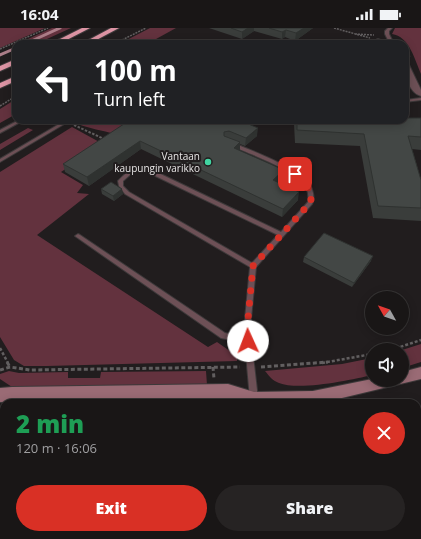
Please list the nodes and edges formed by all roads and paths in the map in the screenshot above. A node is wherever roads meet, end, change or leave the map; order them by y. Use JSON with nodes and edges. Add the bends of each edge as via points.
{"nodes":[{"id":1,"x":48,"y":28,"type":"edge"},
{"id":2,"x":87,"y":28,"type":"edge"},
{"id":3,"x":116,"y":28,"type":"edge"},
{"id":4,"x":146,"y":28,"type":"edge"},
{"id":5,"x":334,"y":28,"type":"edge"},
{"id":6,"x":390,"y":28,"type":"edge"},
{"id":7,"x":22,"y":40,"type":"edge"},
{"id":8,"x":62,"y":40,"type":"edge"},
{"id":9,"x":92,"y":40,"type":"edge"},
{"id":10,"x":122,"y":40,"type":"edge"},
{"id":11,"x":375,"y":40,"type":"edge"},
{"id":12,"x":390,"y":40,"type":"edge"},
{"id":13,"x":12,"y":44,"type":"edge"},
{"id":14,"x":0,"y":50,"type":"edge"},
{"id":15,"x":12,"y":64,"type":"edge"},
{"id":16,"x":0,"y":69,"type":"edge"},
{"id":17,"x":409,"y":74,"type":"edge"},
{"id":18,"x":12,"y":80,"type":"edge"},
{"id":19,"x":0,"y":86,"type":"edge"},
{"id":20,"x":421,"y":94,"type":"edge"},
{"id":21,"x":12,"y":98,"type":"edge"},
{"id":22,"x":421,"y":99,"type":"edge"},
{"id":23,"x":409,"y":101,"type":"edge"},
{"id":24,"x":0,"y":106,"type":"edge"},
{"id":25,"x":15,"y":124,"type":"edge"},
{"id":26,"x":63,"y":124,"type":"edge"},
{"id":27,"x":74,"y":124,"type":"edge"},
{"id":28,"x":0,"y":132,"type":"edge"},
{"id":29,"x":110,"y":142,"type":"edge"},
{"id":30,"x":227,"y":142,"type":"edge"},
{"id":31,"x":0,"y":161,"type":"edge"},
{"id":32,"x":281,"y":234,"type":"junction"},
{"id":33,"x":78,"y":236,"type":"dead end"},
{"id":34,"x":253,"y":266,"type":"junction"},
{"id":35,"x":421,"y":340,"type":"edge"},
{"id":36,"x":248,"y":341,"type":"junction"},
{"id":37,"x":409,"y":344,"type":"edge"},
{"id":38,"x":0,"y":348,"type":"edge"},
{"id":39,"x":365,"y":355,"type":"edge"},
{"id":40,"x":10,"y":367,"type":"junction"},
{"id":41,"x":251,"y":367,"type":"junction"},
{"id":42,"x":0,"y":370,"type":"edge"},
{"id":43,"x":421,"y":373,"type":"edge"},
{"id":44,"x":409,"y":376,"type":"edge"},
{"id":45,"x":365,"y":387,"type":"edge"},
{"id":46,"x":0,"y":395,"type":"edge"},
{"id":47,"x":244,"y":399,"type":"edge"},
{"id":48,"x":250,"y":399,"type":"edge"},
{"id":49,"x":297,"y":399,"type":"edge"}],
"edges":[{"from":1,"to":7,"type":"path"},
{"from":2,"to":8,"type":"highway"},
{"from":3,"to":9,"type":"highway"},
{"from":4,"to":10,"type":"path"},
{"from":5,"to":11,"type":"path"},
{"from":6,"to":12,"type":"lane","via":[[387,31]]},
{"from":13,"to":14,"type":"path"},
{"from":15,"to":16,"type":"highway"},
{"from":17,"to":20,"type":"street","via":[[416,90]]},
{"from":18,"to":19,"type":"highway"},
{"from":21,"to":24,"type":"path"},
{"from":22,"to":23,"type":"lane"},
{"from":25,"to":28,"type":"lane"},
{"from":26,"to":31,"type":"lane"},
{"from":27,"to":29,"type":"path"},
{"from":30,"to":32,"type":"lane","via":[[295,174],[308,186],[310,203]]},
{"from":32,"to":34,"type":"lane"},
{"from":32,"to":34,"type":"lane","via":[[144,168],[138,168],[120,181],[127,193]]},
{"from":33,"to":36,"type":"lane","via":[[222,336]]},
{"from":34,"to":36,"type":"lane"},
{"from":35,"to":37,"type":"path"},
{"from":36,"to":41,"type":"lane"},
{"from":38,"to":40,"type":"path"},
{"from":39,"to":41,"type":"path","via":[[321,363]]},
{"from":40,"to":41,"type":"path","via":[[30,370]]},
{"from":40,"to":42,"type":"path"},
{"from":41,"to":48,"type":"lane"},
{"from":43,"to":44,"type":"main road"},
{"from":45,"to":49,"type":"main road"},
{"from":46,"to":47,"type":"main road","via":[[228,391]]}]}
